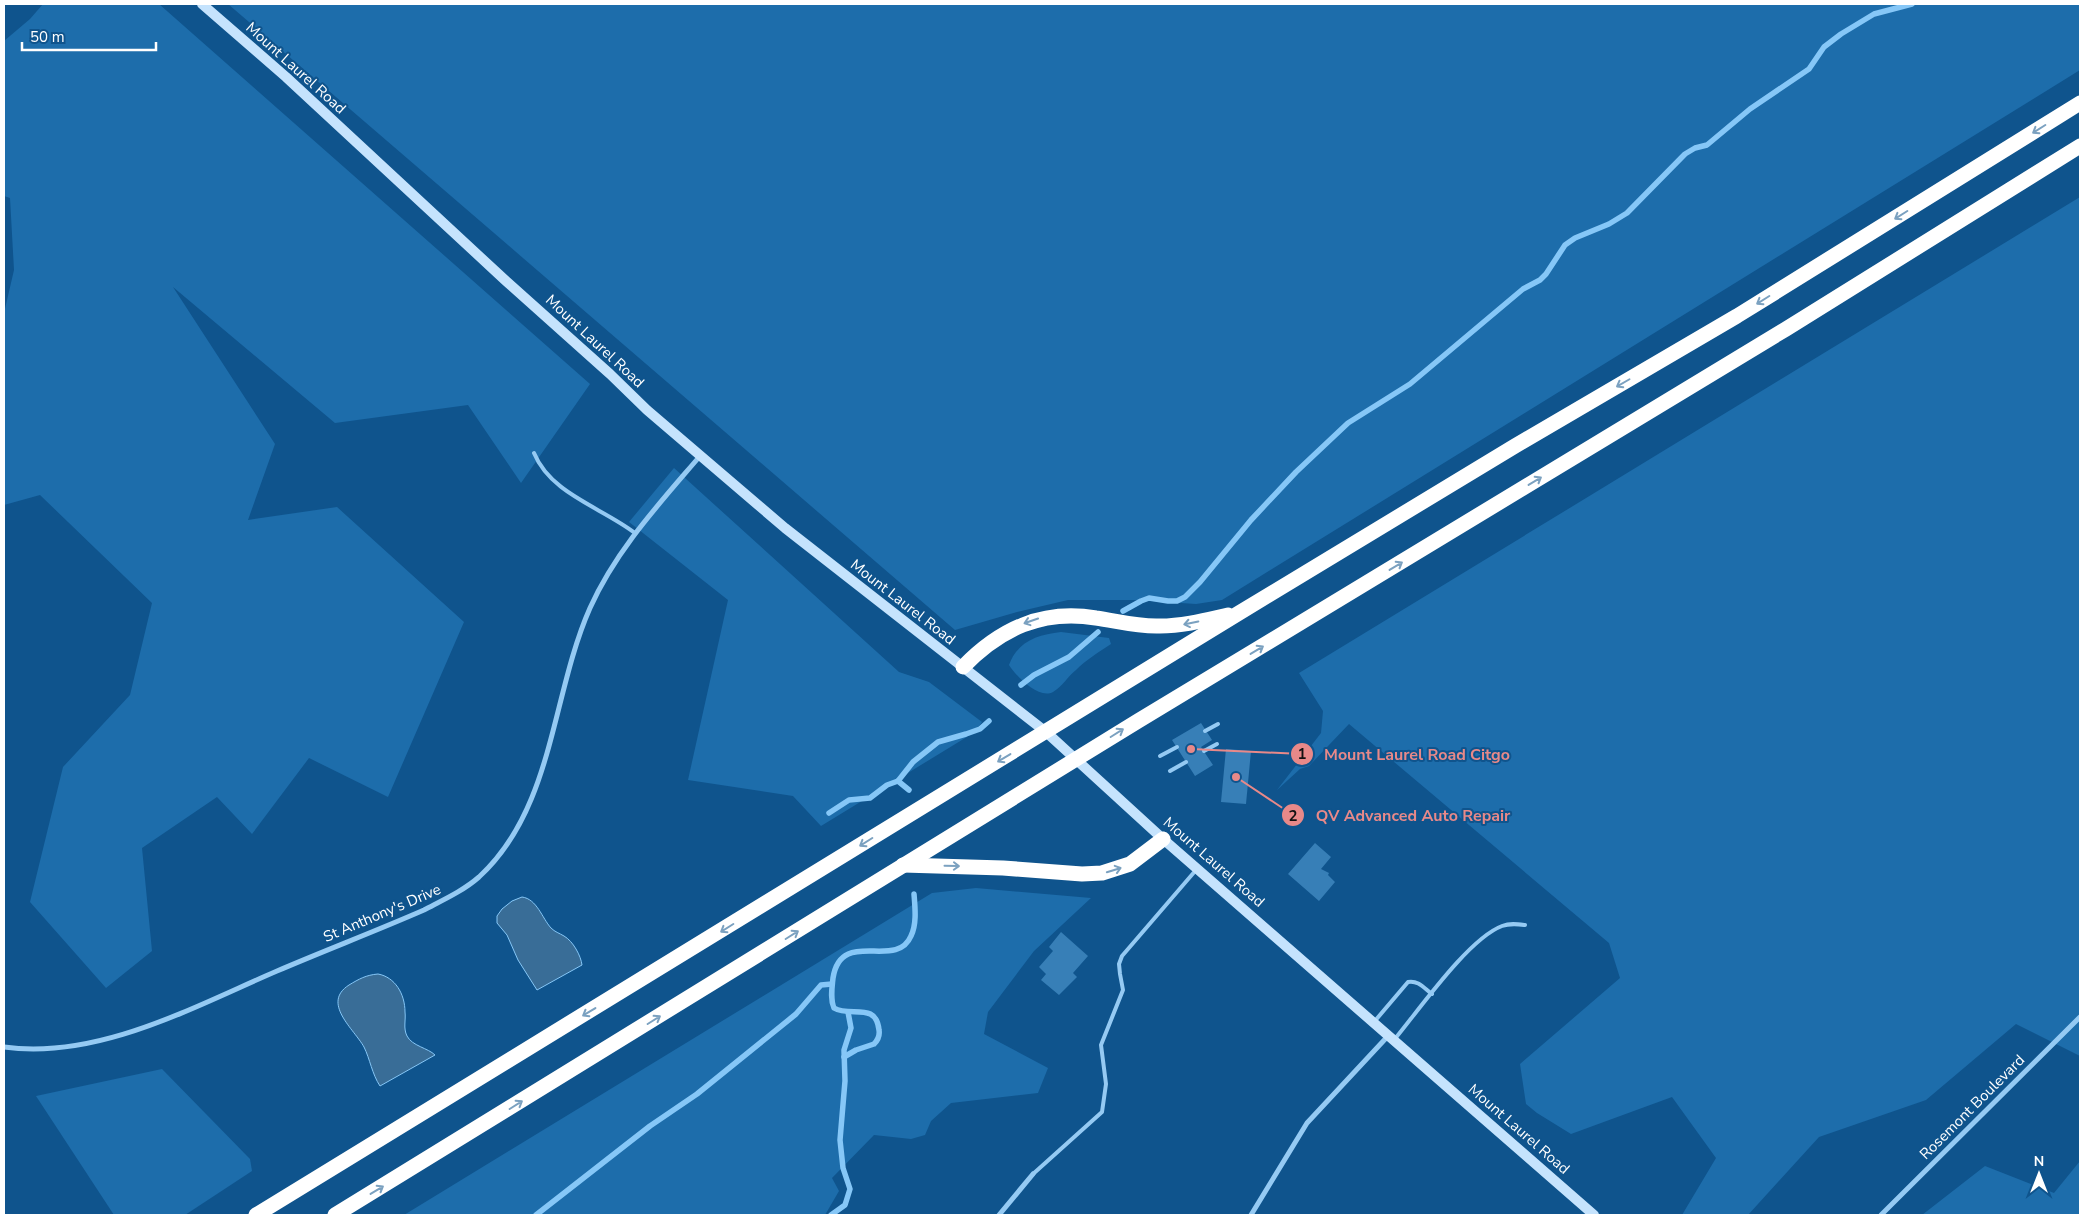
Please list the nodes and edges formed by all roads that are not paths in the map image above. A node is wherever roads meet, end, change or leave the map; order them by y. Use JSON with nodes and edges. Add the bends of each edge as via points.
{"nodes":[{"id":1,"x":202,"y":4,"type":"edge"},
{"id":2,"x":2080,"y":103,"type":"edge"},
{"id":3,"x":2080,"y":146,"type":"edge"},
{"id":4,"x":534,"y":453,"type":"dead end"},
{"id":5,"x":700,"y":456,"type":"junction"},
{"id":6,"x":635,"y":533,"type":"junction"},
{"id":7,"x":1239,"y":613,"type":"junction"},
{"id":8,"x":963,"y":667,"type":"junction"},
{"id":9,"x":1218,"y":724,"type":"dead end"},
{"id":10,"x":1205,"y":731,"type":"dead end"},
{"id":11,"x":1046,"y":732,"type":"junction"},
{"id":12,"x":1217,"y":744,"type":"dead end"},
{"id":13,"x":1177,"y":747,"type":"dead end"},
{"id":14,"x":1204,"y":752,"type":"dead end"},
{"id":15,"x":1160,"y":756,"type":"dead end"},
{"id":16,"x":1076,"y":759,"type":"junction"},
{"id":17,"x":1186,"y":762,"type":"dead end"},
{"id":18,"x":1170,"y":771,"type":"dead end"},
{"id":19,"x":1163,"y":839,"type":"junction"},
{"id":20,"x":903,"y":865,"type":"junction"},
{"id":21,"x":1198,"y":869,"type":"junction"},
{"id":22,"x":1525,"y":925,"type":"dead end"},
{"id":23,"x":1432,"y":994,"type":"junction"},
{"id":24,"x":2080,"y":1017,"type":"edge"},
{"id":25,"x":1374,"y":1022,"type":"junction"},
{"id":26,"x":1391,"y":1038,"type":"junction"},
{"id":27,"x":4,"y":1047,"type":"edge"},
{"id":28,"x":1033,"y":1174,"type":"joint"},
{"id":29,"x":256,"y":1215,"type":"edge"},
{"id":30,"x":335,"y":1215,"type":"edge"},
{"id":31,"x":999,"y":1215,"type":"edge"},
{"id":32,"x":1252,"y":1215,"type":"edge"},
{"id":33,"x":1594,"y":1215,"type":"edge"},
{"id":34,"x":1881,"y":1215,"type":"edge"}],
"edges":[{"from":1,"to":5,"type":"main road","name":"Mount Laurel Road"},
{"from":2,"to":7,"type":"highway","one_way":true,"via":[[1737,316]]},
{"from":16,"to":3,"type":"highway","one_way":true,"via":[[1769,340]]},
{"from":4,"to":6,"type":"lane","via":[[560,486]]},
{"from":5,"to":6,"type":"street","name":"St Anthony's Drive"},
{"from":5,"to":8,"type":"main road","name":"Mount Laurel Road","via":[[785,528]]},
{"from":6,"to":27,"type":"street","name":"St Anthony's Drive","via":[[602,581],[589,610],[529,804],[499,856],[478,878],[424,910],[140,1028],[80,1045],[52,1049]]},
{"from":7,"to":8,"type":"highway","one_way":true,"via":[[1182,625],[1160,626],[1068,615],[1041,618],[1019,625],[994,640]]},
{"from":7,"to":11,"type":"highway"},
{"from":8,"to":11,"type":"main road","name":"Mount Laurel Road"},
{"from":9,"to":10,"type":"lane"},
{"from":11,"to":16,"type":"main road","name":"Mount Laurel Road"},
{"from":11,"to":29,"type":"highway","one_way":true},
{"from":12,"to":14,"type":"lane"},
{"from":13,"to":15,"type":"lane"},
{"from":16,"to":19,"type":"main road","name":"Mount Laurel Road"},
{"from":16,"to":20,"type":"highway"},
{"from":17,"to":18,"type":"lane"},
{"from":20,"to":19,"type":"highway","one_way":true,"via":[[1102,873],[1130,864]]},
{"from":19,"to":21,"type":"main road","name":"Mount Laurel Road"},
{"from":30,"to":20,"type":"highway","one_way":true},
{"from":21,"to":25,"type":"main road","name":"Mount Laurel Road"},
{"from":21,"to":28,"type":"lane","via":[[1122,956],[1120,974],[1123,990],[1101,1045],[1106,1084],[1102,1112]]},
{"from":22,"to":23,"type":"lane","via":[[1502,926],[1468,949]]},
{"from":23,"to":25,"type":"lane","via":[[1414,981],[1408,982]]},
{"from":23,"to":26,"type":"lane"},
{"from":24,"to":34,"type":"street","name":"Rosemont Boulevard"},
{"from":25,"to":26,"type":"main road","name":"Mount Laurel Road"},
{"from":26,"to":32,"type":"street","via":[[1307,1123]]},
{"from":26,"to":33,"type":"main road","name":"Mount Laurel Road"},
{"from":28,"to":31,"type":"street"}]}
